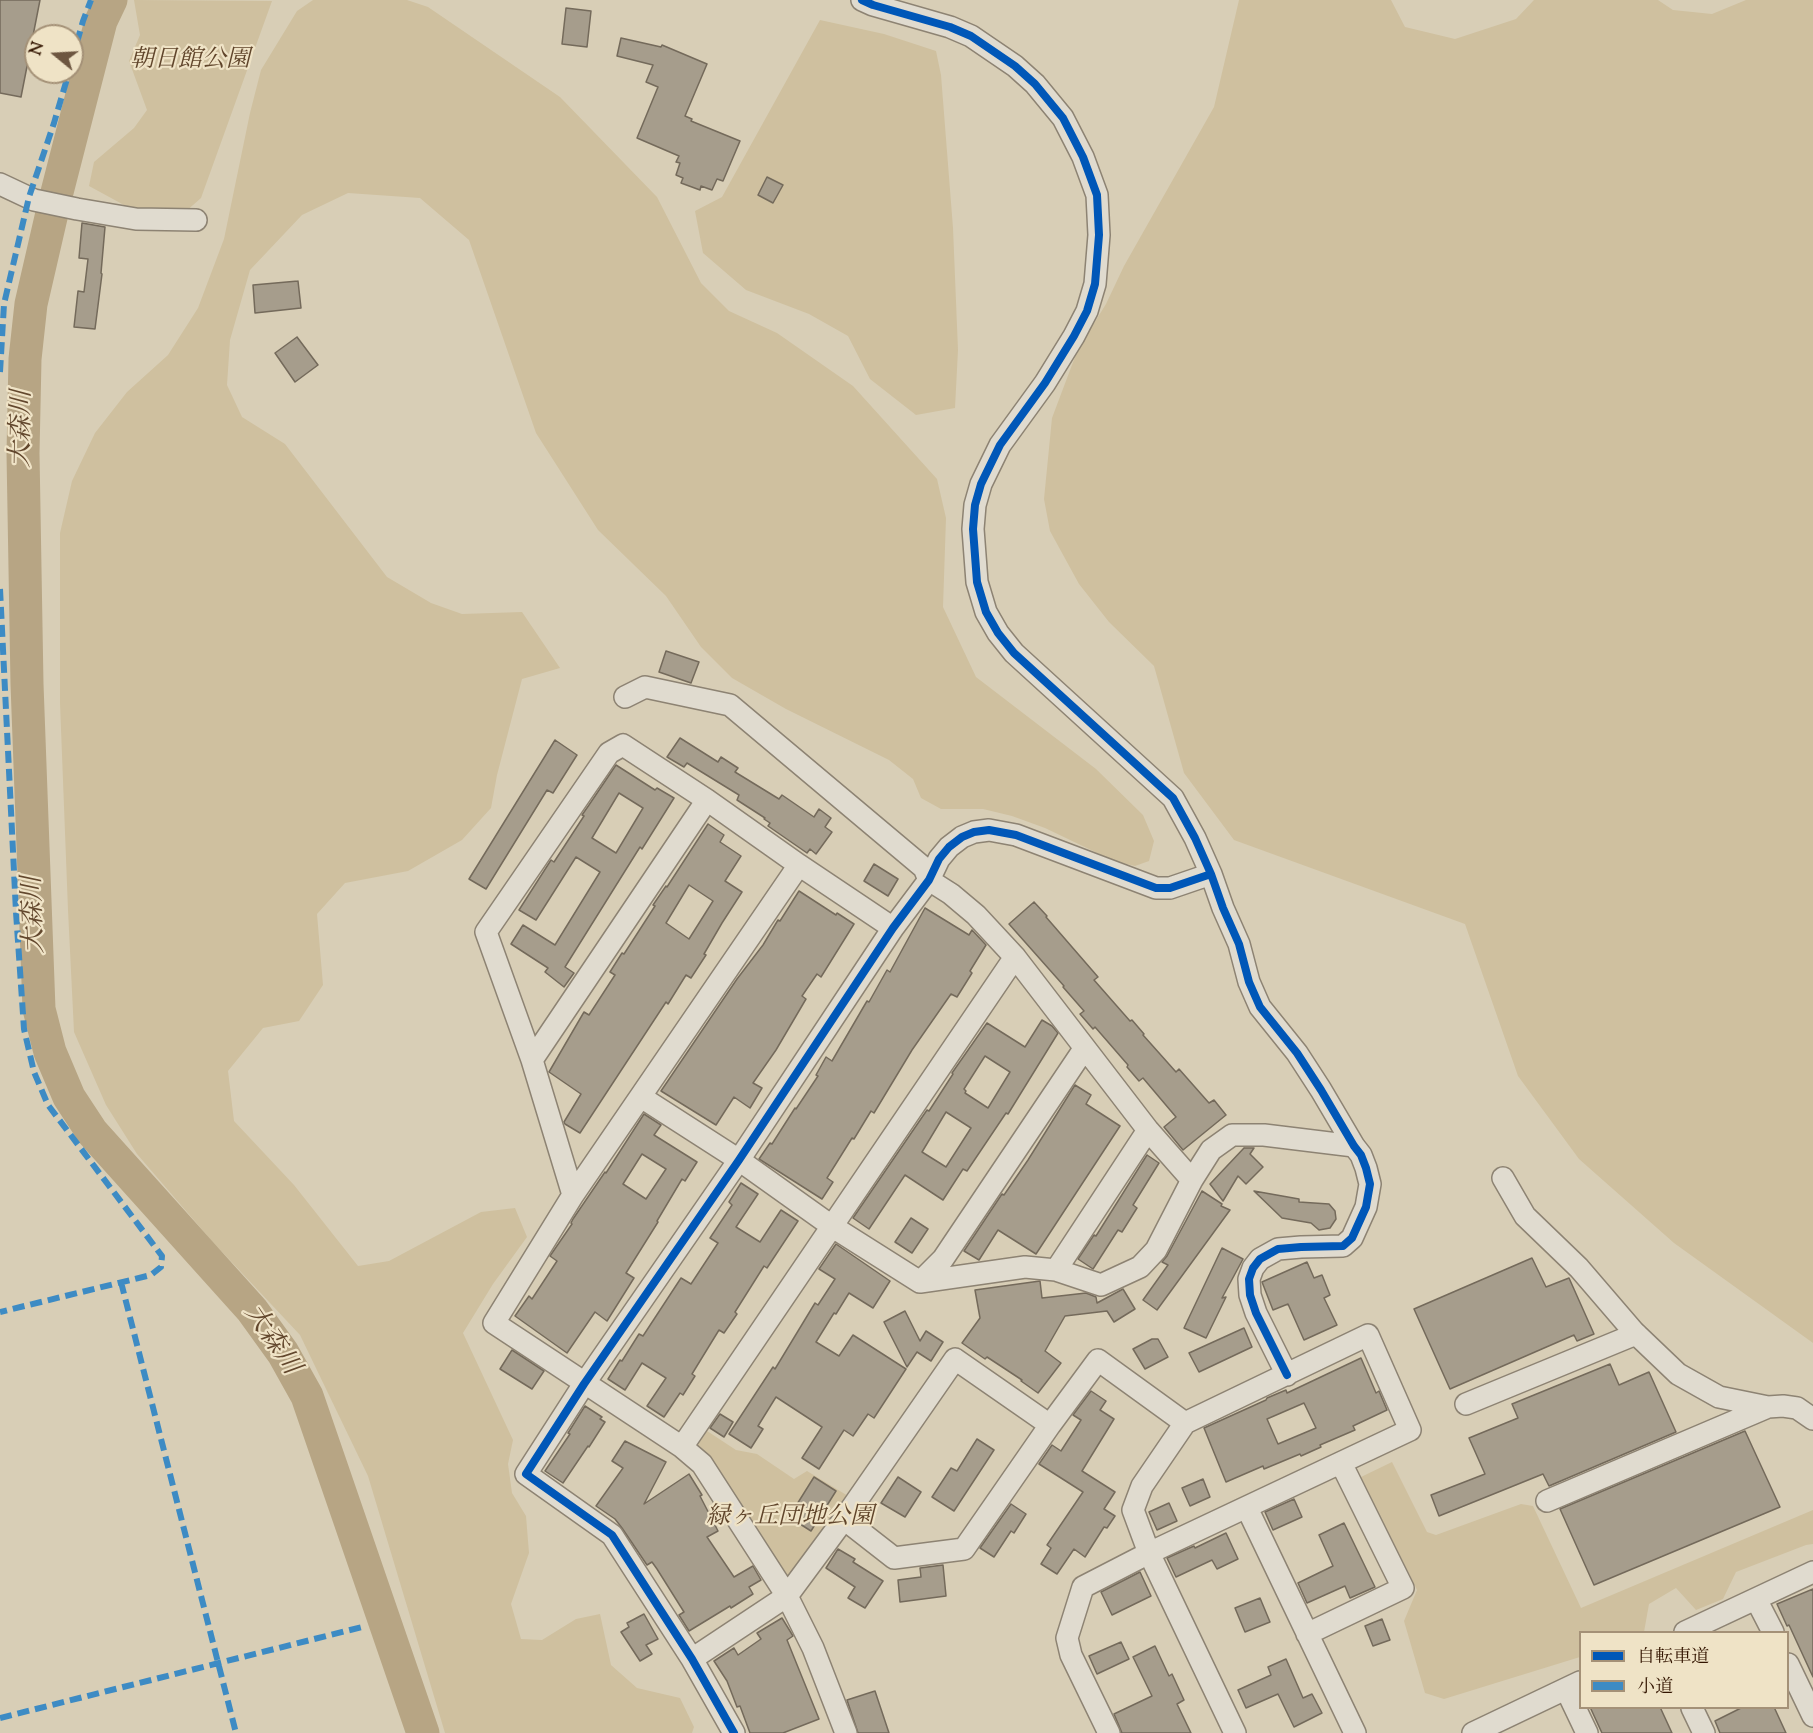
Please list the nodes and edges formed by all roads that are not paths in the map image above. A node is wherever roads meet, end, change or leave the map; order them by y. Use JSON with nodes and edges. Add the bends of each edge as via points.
{"nodes":[{"id":1,"x":862,"y":0,"type":"edge"},
{"id":2,"x":0,"y":184,"type":"edge"},
{"id":3,"x":196,"y":220,"type":"dead end"},
{"id":4,"x":625,"y":696,"type":"dead end"},
{"id":5,"x":707,"y":800,"type":"junction"},
{"id":6,"x":799,"y":865,"type":"junction"},
{"id":7,"x":1211,"y":874,"type":"junction"},
{"id":8,"x":929,"y":880,"type":"junction"},
{"id":9,"x":893,"y":928,"type":"junction"},
{"id":10,"x":1015,"y":957,"type":"junction"},
{"id":11,"x":1084,"y":1049,"type":"junction"},
{"id":12,"x":532,"y":1060,"type":"junction"},
{"id":13,"x":641,"y":1097,"type":"junction"},
{"id":14,"x":1148,"y":1130,"type":"junction"},
{"id":15,"x":1354,"y":1146,"type":"junction"},
{"id":16,"x":739,"y":1160,"type":"junction"},
{"id":17,"x":1503,"y":1178,"type":"dead end"},
{"id":18,"x":1192,"y":1180,"type":"junction"},
{"id":19,"x":573,"y":1195,"type":"junction"},
{"id":20,"x":833,"y":1227,"type":"junction"},
{"id":21,"x":1056,"y":1270,"type":"junction"},
{"id":22,"x":920,"y":1282,"type":"junction"},
{"id":23,"x":1636,"y":1334,"type":"junction"},
{"id":24,"x":1287,"y":1375,"type":"junction"},
{"id":25,"x":584,"y":1384,"type":"junction"},
{"id":26,"x":1466,"y":1404,"type":"dead end"},
{"id":27,"x":1768,"y":1407,"type":"junction"},
{"id":28,"x":1813,"y":1419,"type":"edge"},
{"id":29,"x":1185,"y":1423,"type":"junction"},
{"id":30,"x":1050,"y":1425,"type":"junction"},
{"id":31,"x":682,"y":1447,"type":"junction"},
{"id":32,"x":1341,"y":1462,"type":"junction"},
{"id":33,"x":1547,"y":1501,"type":"dead end"},
{"id":34,"x":1247,"y":1508,"type":"junction"},
{"id":35,"x":844,"y":1520,"type":"junction"},
{"id":36,"x":1149,"y":1553,"type":"junction"},
{"id":37,"x":1813,"y":1572,"type":"edge"},
{"id":38,"x":787,"y":1596,"type":"junction"},
{"id":39,"x":1756,"y":1599,"type":"junction"},
{"id":40,"x":1687,"y":1631,"type":"edge"},
{"id":41,"x":1772,"y":1631,"type":"edge"},
{"id":42,"x":1308,"y":1634,"type":"junction"},
{"id":43,"x":692,"y":1659,"type":"junction"},
{"id":44,"x":1789,"y":1666,"type":"edge"},
{"id":45,"x":1574,"y":1685,"type":"edge"},
{"id":46,"x":1579,"y":1703,"type":"edge"},
{"id":47,"x":1580,"y":1709,"type":"edge"},
{"id":48,"x":1693,"y":1709,"type":"edge"},
{"id":49,"x":1813,"y":1716,"type":"edge"},
{"id":50,"x":734,"y":1733,"type":"edge"},
{"id":51,"x":846,"y":1733,"type":"edge"},
{"id":52,"x":1109,"y":1733,"type":"edge"},
{"id":53,"x":1235,"y":1733,"type":"edge"},
{"id":54,"x":1355,"y":1733,"type":"edge"},
{"id":55,"x":1473,"y":1733,"type":"edge"},
{"id":56,"x":1587,"y":1733,"type":"edge"},
{"id":57,"x":1704,"y":1733,"type":"edge"}],
"edges":[{"from":1,"to":7,"type":"street","via":[[951,27],[1003,57],[1035,84],[1064,118],[1083,157],[1097,195],[1095,284],[1074,336],[1000,445],[981,484],[973,529],[977,582],[986,612],[1014,653],[1173,798]]},
{"from":2,"to":3,"type":"street","via":[[34,200],[77,209],[136,219]]},
{"from":4,"to":8,"type":"street","via":[[645,687],[730,705],[924,868]]},
{"from":5,"to":6,"type":"street"},
{"from":5,"to":12,"type":"street"},
{"from":5,"to":12,"type":"street","via":[[623,745],[609,753],[486,932]]},
{"from":6,"to":9,"type":"street"},
{"from":6,"to":13,"type":"street"},
{"from":7,"to":8,"type":"street","via":[[1170,888],[1156,888],[1016,835],[989,830],[962,837],[949,847]]},
{"from":7,"to":15,"type":"street","via":[[1260,1008],[1297,1053]]},
{"from":8,"to":9,"type":"street"},
{"from":8,"to":10,"type":"street","via":[[976,915]]},
{"from":9,"to":16,"type":"street"},
{"from":10,"to":11,"type":"street"},
{"from":10,"to":20,"type":"street"},
{"from":11,"to":14,"type":"street"},
{"from":11,"to":22,"type":"street","via":[[943,1259]]},
{"from":12,"to":19,"type":"street"},
{"from":13,"to":16,"type":"street"},
{"from":13,"to":19,"type":"street"},
{"from":14,"to":18,"type":"street"},
{"from":14,"to":21,"type":"street"},
{"from":15,"to":18,"type":"street","via":[[1232,1135],[1211,1150]]},
{"from":15,"to":24,"type":"street","via":[[1370,1184],[1366,1207],[1352,1238],[1343,1246],[1278,1249],[1260,1259],[1249,1279],[1256,1313]]},
{"from":16,"to":20,"type":"street"},
{"from":16,"to":25,"type":"street"},
{"from":17,"to":23,"type":"street","via":[[1525,1216],[1579,1268]]},
{"from":18,"to":21,"type":"street","via":[[1156,1250],[1140,1267],[1101,1285]]},
{"from":19,"to":25,"type":"street","via":[[494,1323]]},
{"from":20,"to":22,"type":"street"},
{"from":20,"to":31,"type":"street"},
{"from":21,"to":22,"type":"street","via":[[1025,1267]]},
{"from":23,"to":26,"type":"street"},
{"from":23,"to":27,"type":"street","via":[[1678,1374],[1719,1397]]},
{"from":24,"to":29,"type":"street"},
{"from":24,"to":32,"type":"street","via":[[1368,1335],[1410,1430]]},
{"from":25,"to":31,"type":"street"},
{"from":25,"to":43,"type":"street","via":[[526,1474],[612,1535]]},
{"from":27,"to":28,"type":"street","via":[[1797,1408]]},
{"from":27,"to":33,"type":"street"},
{"from":29,"to":30,"type":"street","via":[[1098,1360]]},
{"from":29,"to":36,"type":"street","via":[[1142,1486],[1133,1510]]},
{"from":30,"to":35,"type":"street","via":[[964,1549],[894,1558]]},
{"from":30,"to":35,"type":"street","via":[[955,1359]]},
{"from":31,"to":38,"type":"street","via":[[702,1464]]},
{"from":32,"to":34,"type":"street"},
{"from":32,"to":42,"type":"street","via":[[1403,1588]]},
{"from":34,"to":36,"type":"street"},
{"from":34,"to":42,"type":"street"},
{"from":35,"to":38,"type":"street"},
{"from":36,"to":52,"type":"street","via":[[1083,1587],[1067,1638],[1071,1655]]},
{"from":36,"to":53,"type":"street"},
{"from":37,"to":39,"type":"street"},
{"from":38,"to":43,"type":"street"},
{"from":38,"to":51,"type":"street","via":[[813,1648]]},
{"from":39,"to":40,"type":"street"},
{"from":39,"to":41,"type":"street"},
{"from":42,"to":54,"type":"street"},
{"from":43,"to":50,"type":"street"},
{"from":44,"to":49,"type":"street"},
{"from":45,"to":46,"type":"street"},
{"from":45,"to":55,"type":"street"},
{"from":47,"to":56,"type":"street"},
{"from":48,"to":57,"type":"street"}]}
